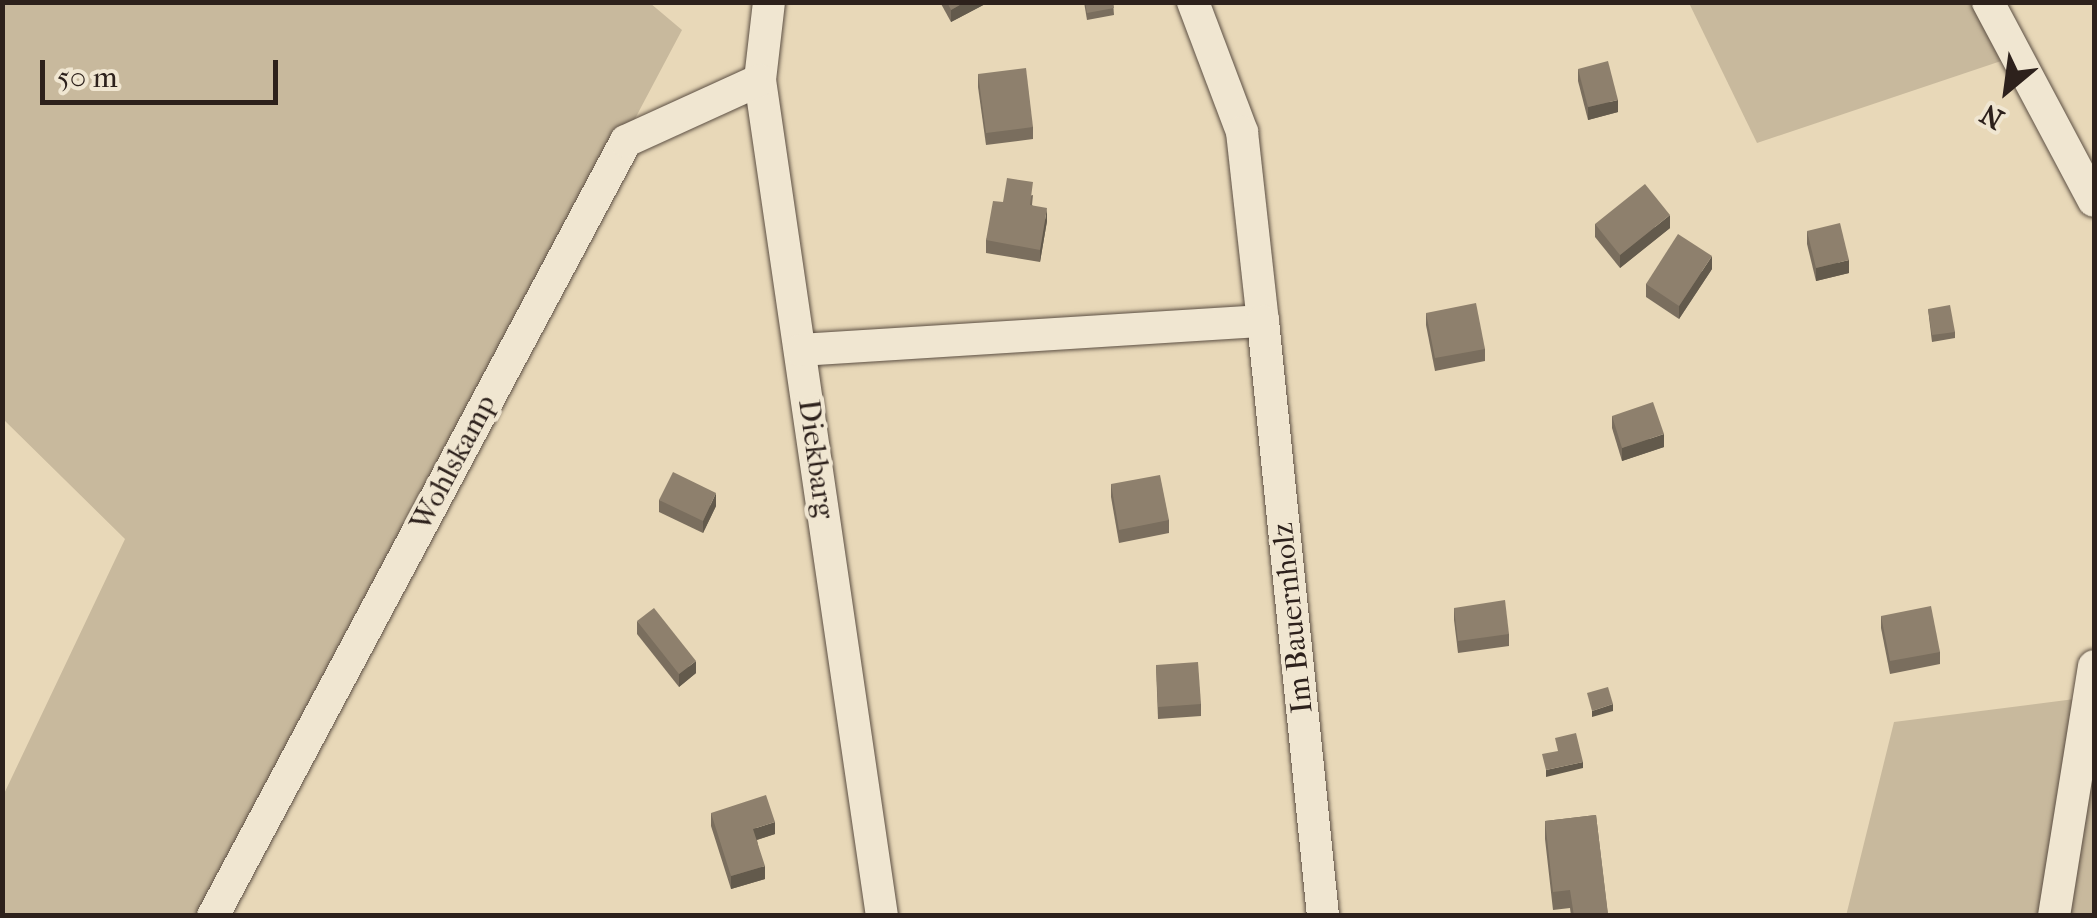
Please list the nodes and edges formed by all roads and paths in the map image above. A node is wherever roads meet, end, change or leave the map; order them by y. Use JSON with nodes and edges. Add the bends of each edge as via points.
{"nodes":[{"id":1,"x":770,"y":2,"type":"edge"},
{"id":2,"x":1192,"y":2,"type":"edge"},
{"id":3,"x":1988,"y":2,"type":"edge"},
{"id":4,"x":760,"y":80,"type":"junction"},
{"id":5,"x":2094,"y":201,"type":"edge"},
{"id":6,"x":1263,"y":321,"type":"junction"},
{"id":7,"x":800,"y":350,"type":"junction"},
{"id":8,"x":2094,"y":666,"type":"edge"},
{"id":9,"x":213,"y":916,"type":"edge"},
{"id":10,"x":882,"y":916,"type":"edge"},
{"id":11,"x":1324,"y":916,"type":"edge"},
{"id":12,"x":2054,"y":916,"type":"edge"}],
"edges":[{"from":1,"to":4,"type":"street","name":"Diekbarg"},
{"from":2,"to":6,"type":"street","name":"Im Bauernholz","via":[[1242,132]]},
{"from":3,"to":5,"type":"street"},
{"from":4,"to":7,"type":"street","name":"Diekbarg"},
{"from":4,"to":9,"type":"street","name":"Wohlskamp","via":[[626,141]]},
{"from":6,"to":7,"type":"street"},
{"from":6,"to":11,"type":"street","name":"Im Bauernholz"},
{"from":7,"to":10,"type":"street","name":"Diekbarg"},
{"from":8,"to":12,"type":"street"}]}
